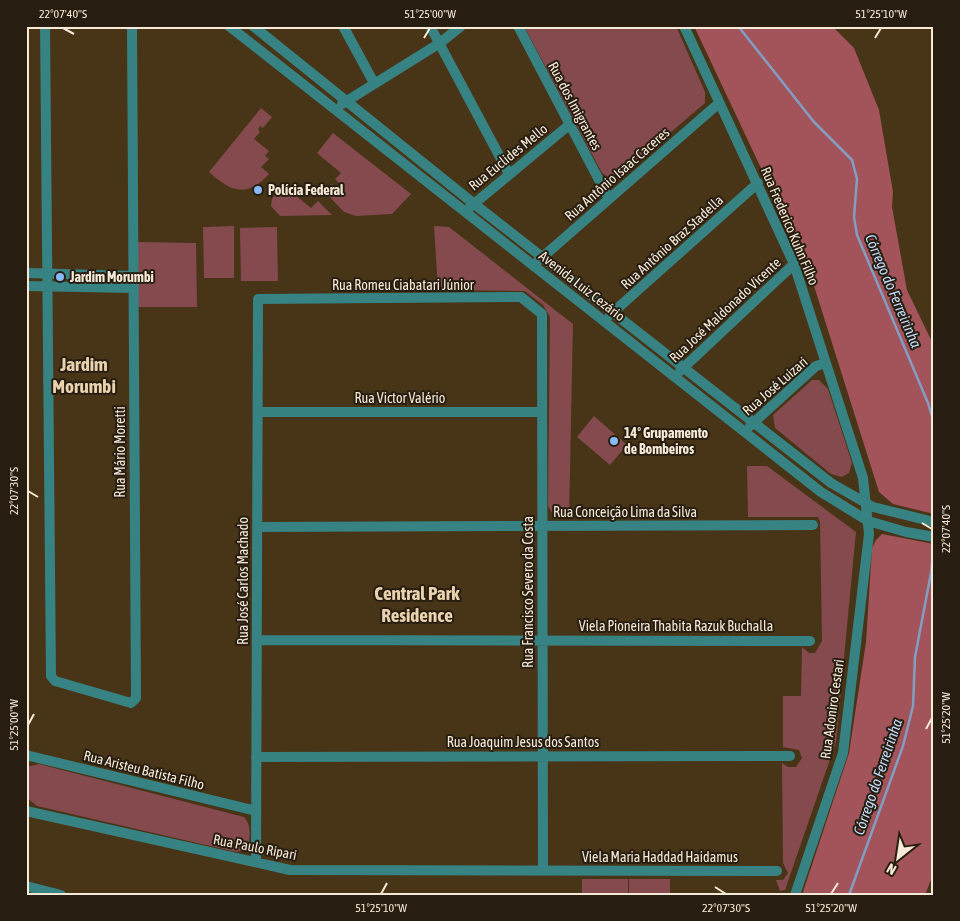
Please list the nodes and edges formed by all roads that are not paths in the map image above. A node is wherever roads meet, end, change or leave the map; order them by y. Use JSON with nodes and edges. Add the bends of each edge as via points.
{"nodes":[{"id":1,"x":45,"y":26,"type":"edge"},
{"id":2,"x":132,"y":26,"type":"edge"},
{"id":3,"x":229,"y":26,"type":"edge"},
{"id":4,"x":253,"y":26,"type":"edge"},
{"id":5,"x":343,"y":26,"type":"edge"},
{"id":6,"x":430,"y":26,"type":"edge"},
{"id":7,"x":461,"y":26,"type":"edge"},
{"id":8,"x":518,"y":26,"type":"edge"},
{"id":9,"x":684,"y":26,"type":"edge"},
{"id":10,"x":440,"y":43,"type":"junction"},
{"id":11,"x":374,"y":83,"type":"junction"},
{"id":12,"x":345,"y":100,"type":"junction"},
{"id":13,"x":718,"y":104,"type":"junction"},
{"id":14,"x":337,"y":111,"type":"junction"},
{"id":15,"x":569,"y":125,"type":"junction"},
{"id":16,"x":509,"y":174,"type":"junction"},
{"id":17,"x":758,"y":183,"type":"junction"},
{"id":18,"x":609,"y":199,"type":"junction"},
{"id":19,"x":473,"y":203,"type":"junction"},
{"id":20,"x":465,"y":212,"type":"junction"},
{"id":21,"x":542,"y":257,"type":"junction"},
{"id":22,"x":794,"y":264,"type":"junction"},
{"id":23,"x":533,"y":265,"type":"junction"},
{"id":24,"x":26,"y":273,"type":"edge"},
{"id":25,"x":47,"y":273,"type":"junction"},
{"id":26,"x":99,"y":275,"type":"junction"},
{"id":27,"x":133,"y":276,"type":"junction"},
{"id":28,"x":26,"y":286,"type":"edge"},
{"id":29,"x":47,"y":287,"type":"junction"},
{"id":30,"x":99,"y":288,"type":"junction"},
{"id":31,"x":133,"y":288,"type":"junction"},
{"id":32,"x":258,"y":299,"type":"joint"},
{"id":33,"x":614,"y":311,"type":"junction"},
{"id":34,"x":542,"y":314,"type":"joint"},
{"id":35,"x":603,"y":321,"type":"junction"},
{"id":36,"x":647,"y":337,"type":"junction"},
{"id":37,"x":638,"y":348,"type":"junction"},
{"id":38,"x":826,"y":363,"type":"junction"},
{"id":39,"x":684,"y":367,"type":"junction"},
{"id":40,"x":674,"y":377,"type":"junction"},
{"id":41,"x":258,"y":412,"type":"junction"},
{"id":42,"x":542,"y":412,"type":"junction"},
{"id":43,"x":754,"y":423,"type":"junction"},
{"id":44,"x":744,"y":432,"type":"junction"},
{"id":45,"x":866,"y":503,"type":"junction"},
{"id":46,"x":868,"y":521,"type":"junction"},
{"id":47,"x":934,"y":522,"type":"edge"},
{"id":48,"x":813,"y":525,"type":"dead end"},
{"id":49,"x":542,"y":526,"type":"junction"},
{"id":50,"x":257,"y":527,"type":"junction"},
{"id":51,"x":934,"y":537,"type":"edge"},
{"id":52,"x":542,"y":639,"type":"junction"},
{"id":53,"x":257,"y":640,"type":"junction"},
{"id":54,"x":810,"y":641,"type":"dead end"},
{"id":55,"x":26,"y":755,"type":"edge"},
{"id":56,"x":542,"y":755,"type":"junction"},
{"id":57,"x":790,"y":756,"type":"dead end"},
{"id":58,"x":256,"y":757,"type":"junction"},
{"id":59,"x":26,"y":811,"type":"edge"},
{"id":60,"x":256,"y":811,"type":"junction"},
{"id":61,"x":256,"y":862,"type":"junction"},
{"id":62,"x":543,"y":870,"type":"junction"},
{"id":63,"x":776,"y":871,"type":"dead end"},
{"id":64,"x":26,"y":886,"type":"edge"},
{"id":65,"x":61,"y":895,"type":"edge"},
{"id":66,"x":795,"y":895,"type":"edge"}],
"edges":[{"from":1,"to":25,"type":"street"},
{"from":2,"to":27,"type":"street","name":"Rua Mário Moretti"},
{"from":3,"to":14,"type":"street","name":"Avenida Luiz Cezário"},
{"from":4,"to":12,"type":"street","name":"Avenida Luiz Cezário"},
{"from":5,"to":11,"type":"street"},
{"from":6,"to":10,"type":"street"},
{"from":7,"to":10,"type":"street"},
{"from":8,"to":15,"type":"street","name":"Rua dos Imigrantes"},
{"from":9,"to":13,"type":"street","name":"Rua Frederico Kuhn Filho"},
{"from":10,"to":11,"type":"street"},
{"from":10,"to":16,"type":"street"},
{"from":11,"to":12,"type":"street"},
{"from":12,"to":14,"type":"street"},
{"from":12,"to":19,"type":"street","name":"Avenida Luiz Cezário"},
{"from":13,"to":17,"type":"street","name":"Rua Frederico Kuhn Filho"},
{"from":13,"to":18,"type":"street","name":"Rua Antônio Isaac Caceres"},
{"from":14,"to":20,"type":"street","name":"Avenida Luiz Cezário"},
{"from":15,"to":16,"type":"street","name":"Rua Euclides Mello"},
{"from":15,"to":18,"type":"street","name":"Rua dos Imigrantes"},
{"from":16,"to":19,"type":"street","name":"Rua Euclides Mello"},
{"from":17,"to":22,"type":"street","name":"Rua Frederico Kuhn Filho"},
{"from":17,"to":33,"type":"street","name":"Rua Antônio Braz Stadella"},
{"from":18,"to":21,"type":"street","name":"Rua Antônio Isaac Caceres"},
{"from":19,"to":20,"type":"street","name":"Rua Euclides Mello"},
{"from":19,"to":21,"type":"street","name":"Avenida Luiz Cezário"},
{"from":20,"to":23,"type":"street","name":"Avenida Luiz Cezário"},
{"from":21,"to":23,"type":"street","name":"Rua Antônio Isaac Caceres"},
{"from":21,"to":33,"type":"street","name":"Avenida Luiz Cezário"},
{"from":22,"to":38,"type":"street","name":"Rua Frederico Kuhn Filho"},
{"from":22,"to":39,"type":"street","name":"Rua José Maldonado Vicente"},
{"from":23,"to":35,"type":"street","name":"Avenida Luiz Cezário"},
{"from":24,"to":25,"type":"street"},
{"from":25,"to":26,"type":"street"},
{"from":25,"to":29,"type":"street"},
{"from":26,"to":27,"type":"street"},
{"from":26,"to":30,"type":"street"},
{"from":27,"to":31,"type":"street","name":"Rua Mário Moretti"},
{"from":28,"to":29,"type":"street"},
{"from":29,"to":30,"type":"street"},
{"from":29,"to":31,"type":"street","name":"Rua Mário Moretti","via":[[51,676],[55,681],[131,702],[136,698]]},
{"from":30,"to":31,"type":"street"},
{"from":32,"to":34,"type":"street","name":"Rua Romeu Ciabatari Júnior","via":[[521,298]]},
{"from":32,"to":41,"type":"street","name":"Rua José Carlos Machado"},
{"from":33,"to":35,"type":"street","name":"Rua Antônio Braz Stadella"},
{"from":33,"to":36,"type":"street","name":"Avenida Luiz Cezário"},
{"from":34,"to":42,"type":"street","name":"Rua Francisco Severo da Costa"},
{"from":35,"to":37,"type":"street","name":"Avenida Luiz Cezário"},
{"from":36,"to":37,"type":"street"},
{"from":36,"to":39,"type":"street","name":"Avenida Luiz Cezário"},
{"from":37,"to":40,"type":"street","name":"Avenida Luiz Cezário"},
{"from":38,"to":43,"type":"street","name":"Rua José Luizari","via":[[816,366]]},
{"from":38,"to":45,"type":"street","name":"Rua Frederico Kuhn Filho","via":[[863,478]]},
{"from":39,"to":40,"type":"street","name":"Rua José Maldonado Vicente"},
{"from":39,"to":43,"type":"street","name":"Avenida Luiz Cezário"},
{"from":40,"to":44,"type":"street","name":"Avenida Luiz Cezário"},
{"from":41,"to":42,"type":"street","name":"Rua Victor Valério"},
{"from":41,"to":50,"type":"street","name":"Rua José Carlos Machado"},
{"from":42,"to":49,"type":"street","name":"Rua Francisco Severo da Costa"},
{"from":43,"to":44,"type":"street","name":"Rua José Luizari"},
{"from":43,"to":45,"type":"street","name":"Avenida Luiz Cezário","via":[[831,483]]},
{"from":44,"to":46,"type":"street","name":"Avenida Luiz Cezário","via":[[821,492]]},
{"from":45,"to":46,"type":"street","name":"Rua Adoniro Cestari"},
{"from":45,"to":47,"type":"street","name":"Avenida Luiz Cezário","via":[[903,516]]},
{"from":46,"to":51,"type":"street","name":"Avenida Luiz Cezário"},
{"from":46,"to":66,"type":"street","name":"Rua Adoniro Cestari","via":[[842,753]]},
{"from":48,"to":49,"type":"street","name":"Rua Conceição Lima da Silva"},
{"from":49,"to":50,"type":"street","name":"Rua Conceição Lima da Silva"},
{"from":49,"to":52,"type":"street","name":"Rua Francisco Severo da Costa"},
{"from":50,"to":53,"type":"street","name":"Rua José Carlos Machado"},
{"from":52,"to":53,"type":"street","name":"Viela Pioneira Thabita Razuk Buchalla"},
{"from":52,"to":54,"type":"street","name":"Viela Pioneira Thabita Razuk Buchalla"},
{"from":52,"to":56,"type":"street","name":"Rua Francisco Severo da Costa"},
{"from":53,"to":58,"type":"street","name":"Rua José Carlos Machado"},
{"from":55,"to":60,"type":"street","name":"Rua Aristeu Batista Filho"},
{"from":56,"to":57,"type":"street","name":"Rua Joaquim Jesus dos Santos"},
{"from":56,"to":58,"type":"street","name":"Rua Joaquim Jesus dos Santos"},
{"from":56,"to":62,"type":"street","name":"Rua Francisco Severo da Costa"},
{"from":58,"to":60,"type":"street","name":"Rua José Carlos Machado"},
{"from":59,"to":61,"type":"street","name":"Rua Paulo Ripari"},
{"from":60,"to":61,"type":"street","name":"Rua José Carlos Machado"},
{"from":61,"to":62,"type":"street","name":"Rua Paulo Ripari","via":[[290,870]]},
{"from":62,"to":63,"type":"street","name":"Viela Maria Haddad Haidamus"},
{"from":64,"to":65,"type":"street"}]}
